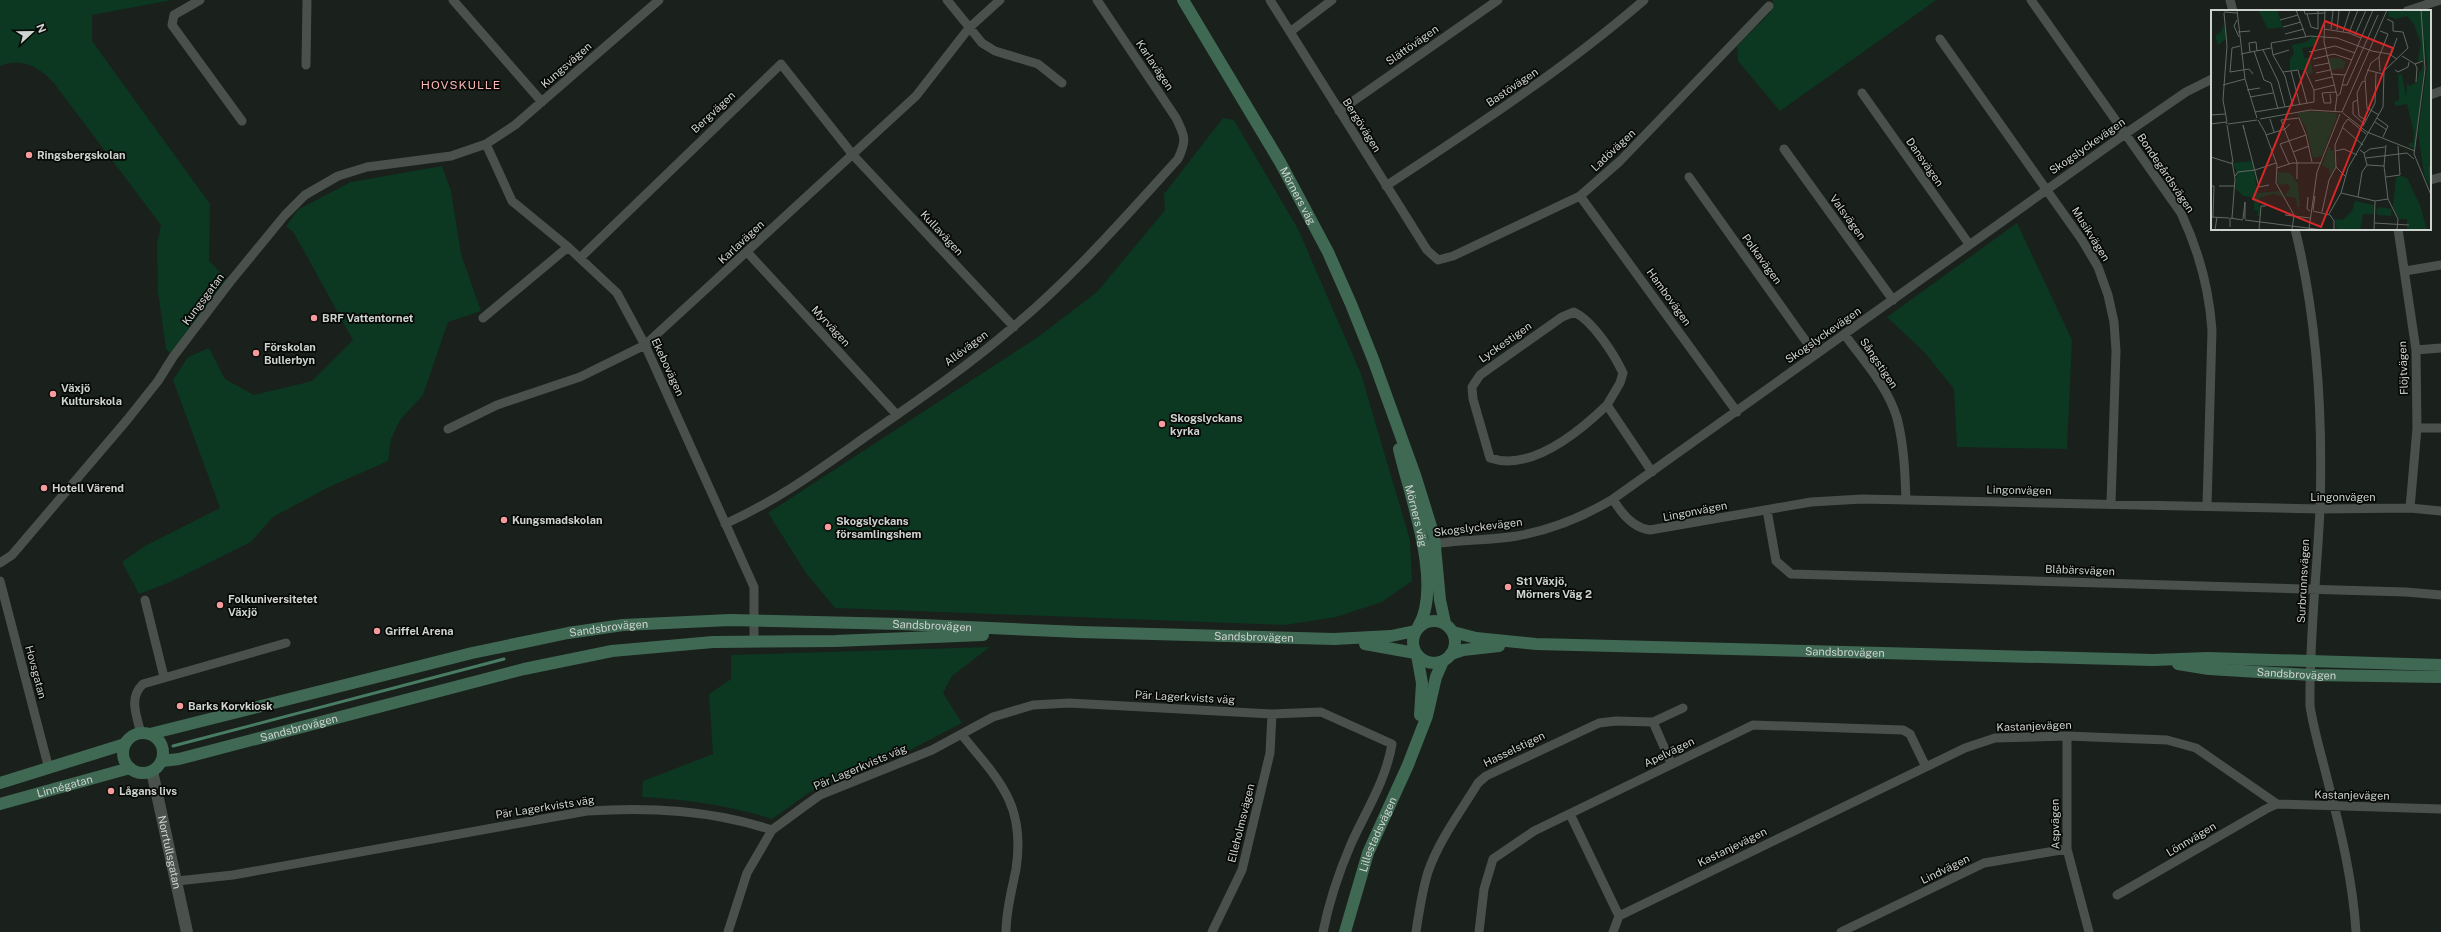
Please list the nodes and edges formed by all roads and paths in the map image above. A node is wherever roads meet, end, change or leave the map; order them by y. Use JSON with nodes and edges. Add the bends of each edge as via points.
{"nodes":[{"id":1,"x":200,"y":0,"type":"edge"},
{"id":2,"x":307,"y":0,"type":"edge"},
{"id":3,"x":453,"y":0,"type":"edge"},
{"id":4,"x":659,"y":0,"type":"edge"},
{"id":5,"x":947,"y":0,"type":"edge"},
{"id":6,"x":1000,"y":0,"type":"edge"},
{"id":7,"x":1097,"y":0,"type":"edge"},
{"id":8,"x":1183,"y":0,"type":"edge"},
{"id":9,"x":1270,"y":0,"type":"edge"},
{"id":10,"x":1332,"y":0,"type":"edge"},
{"id":11,"x":1498,"y":0,"type":"edge"},
{"id":12,"x":1644,"y":0,"type":"edge"},
{"id":13,"x":2031,"y":0,"type":"edge"},
{"id":14,"x":2230,"y":0,"type":"edge"},
{"id":15,"x":2440,"y":0,"type":"edge"},
{"id":16,"x":1769,"y":6,"type":"dead end"},
{"id":17,"x":2233,"y":10,"type":"edge"},
{"id":18,"x":2410,"y":10,"type":"edge"},
{"id":19,"x":969,"y":28,"type":"junction"},
{"id":20,"x":1290,"y":32,"type":"junction"},
{"id":21,"x":1940,"y":39,"type":"dead end"},
{"id":22,"x":306,"y":65,"type":"dead end"},
{"id":23,"x":2211,"y":80,"type":"edge"},
{"id":24,"x":1062,"y":83,"type":"dead end"},
{"id":25,"x":2441,"y":91,"type":"edge"},
{"id":26,"x":1862,"y":93,"type":"dead end"},
{"id":27,"x":2431,"y":95,"type":"edge"},
{"id":28,"x":542,"y":102,"type":"junction"},
{"id":29,"x":1339,"y":111,"type":"junction"},
{"id":30,"x":242,"y":121,"type":"dead end"},
{"id":31,"x":2125,"y":134,"type":"junction"},
{"id":32,"x":486,"y":144,"type":"junction"},
{"id":33,"x":1184,"y":146,"type":"joint"},
{"id":34,"x":1784,"y":149,"type":"dead end"},
{"id":35,"x":853,"y":155,"type":"junction"},
{"id":36,"x":1689,"y":177,"type":"dead end"},
{"id":37,"x":2441,"y":177,"type":"edge"},
{"id":38,"x":2431,"y":180,"type":"edge"},
{"id":39,"x":1386,"y":186,"type":"junction"},
{"id":40,"x":2047,"y":190,"type":"junction"},
{"id":41,"x":1580,"y":196,"type":"junction"},
{"id":42,"x":2295,"y":230,"type":"edge"},
{"id":43,"x":2398,"y":230,"type":"edge"},
{"id":44,"x":1969,"y":244,"type":"junction"},
{"id":45,"x":568,"y":247,"type":"junction"},
{"id":46,"x":748,"y":253,"type":"junction"},
{"id":47,"x":580,"y":258,"type":"junction"},
{"id":48,"x":1438,"y":260,"type":"joint"},
{"id":49,"x":2441,"y":265,"type":"edge"},
{"id":50,"x":2405,"y":271,"type":"junction"},
{"id":51,"x":1893,"y":300,"type":"junction"},
{"id":52,"x":483,"y":318,"type":"dead end"},
{"id":53,"x":1014,"y":327,"type":"junction"},
{"id":54,"x":1845,"y":335,"type":"junction"},
{"id":55,"x":645,"y":345,"type":"junction"},
{"id":56,"x":2441,"y":348,"type":"edge"},
{"id":57,"x":2416,"y":350,"type":"junction"},
{"id":58,"x":1815,"y":354,"type":"junction"},
{"id":59,"x":1389,"y":405,"type":"junction"},
{"id":60,"x":1607,"y":405,"type":"junction"},
{"id":61,"x":1737,"y":412,"type":"junction"},
{"id":62,"x":897,"y":415,"type":"junction"},
{"id":63,"x":2417,"y":428,"type":"junction"},
{"id":64,"x":2441,"y":428,"type":"edge"},
{"id":65,"x":448,"y":429,"type":"dead end"},
{"id":66,"x":1652,"y":472,"type":"junction"},
{"id":67,"x":1613,"y":499,"type":"junction"},
{"id":68,"x":1906,"y":500,"type":"junction"},
{"id":69,"x":2111,"y":503,"type":"junction"},
{"id":70,"x":2207,"y":506,"type":"junction"},
{"id":71,"x":2410,"y":508,"type":"junction"},
{"id":72,"x":2320,"y":509,"type":"junction"},
{"id":73,"x":1767,"y":510,"type":"junction"},
{"id":74,"x":2441,"y":511,"type":"edge"},
{"id":75,"x":725,"y":524,"type":"junction"},
{"id":76,"x":1436,"y":544,"type":"junction"},
{"id":77,"x":1423,"y":547,"type":"junction"},
{"id":78,"x":0,"y":563,"type":"edge"},
{"id":79,"x":0,"y":581,"type":"edge"},
{"id":80,"x":2314,"y":589,"type":"junction"},
{"id":81,"x":2441,"y":595,"type":"edge"},
{"id":82,"x":145,"y":600,"type":"dead end"},
{"id":83,"x":755,"y":622,"type":"junction"},
{"id":84,"x":1449,"y":627,"type":"junction"},
{"id":85,"x":1416,"y":629,"type":"junction"},
{"id":86,"x":1079,"y":632,"type":"junction"},
{"id":87,"x":1334,"y":639,"type":"junction"},
{"id":88,"x":286,"y":642,"type":"dead end"},
{"id":89,"x":754,"y":642,"type":"junction"},
{"id":90,"x":1536,"y":644,"type":"junction"},
{"id":91,"x":1416,"y":654,"type":"junction"},
{"id":92,"x":1447,"y":658,"type":"junction"},
{"id":93,"x":2153,"y":660,"type":"junction"},
{"id":94,"x":2312,"y":661,"type":"junction"},
{"id":95,"x":2441,"y":665,"type":"edge"},
{"id":96,"x":2311,"y":675,"type":"junction"},
{"id":97,"x":164,"y":677,"type":"junction"},
{"id":98,"x":2441,"y":677,"type":"edge"},
{"id":99,"x":1683,"y":708,"type":"dead end"},
{"id":100,"x":1272,"y":714,"type":"junction"},
{"id":101,"x":1653,"y":722,"type":"junction"},
{"id":102,"x":146,"y":734,"type":"junction"},
{"id":103,"x":961,"y":734,"type":"junction"},
{"id":104,"x":2067,"y":736,"type":"junction"},
{"id":105,"x":1418,"y":740,"type":"junction"},
{"id":106,"x":125,"y":744,"type":"junction"},
{"id":107,"x":1392,"y":744,"type":"joint"},
{"id":108,"x":162,"y":761,"type":"junction"},
{"id":109,"x":1671,"y":763,"type":"junction"},
{"id":110,"x":1926,"y":767,"type":"junction"},
{"id":111,"x":130,"y":768,"type":"junction"},
{"id":112,"x":49,"y":769,"type":"junction"},
{"id":113,"x":152,"y":771,"type":"junction"},
{"id":114,"x":0,"y":783,"type":"edge"},
{"id":115,"x":0,"y":804,"type":"edge"},
{"id":116,"x":2277,"y":804,"type":"junction"},
{"id":117,"x":2334,"y":807,"type":"junction"},
{"id":118,"x":2441,"y":809,"type":"edge"},
{"id":119,"x":1570,"y":814,"type":"junction"},
{"id":120,"x":772,"y":830,"type":"junction"},
{"id":121,"x":2067,"y":849,"type":"junction"},
{"id":122,"x":177,"y":881,"type":"junction"},
{"id":123,"x":2117,"y":895,"type":"dead end"},
{"id":124,"x":1619,"y":916,"type":"junction"},
{"id":125,"x":187,"y":932,"type":"edge"},
{"id":126,"x":728,"y":932,"type":"edge"},
{"id":127,"x":1006,"y":932,"type":"edge"},
{"id":128,"x":1212,"y":932,"type":"edge"},
{"id":129,"x":1323,"y":932,"type":"edge"},
{"id":130,"x":1345,"y":932,"type":"edge"},
{"id":131,"x":1416,"y":932,"type":"edge"},
{"id":132,"x":1479,"y":932,"type":"edge"},
{"id":133,"x":1613,"y":932,"type":"edge"},
{"id":134,"x":1841,"y":932,"type":"edge"},
{"id":135,"x":2089,"y":932,"type":"edge"},
{"id":136,"x":2356,"y":932,"type":"edge"}],
"edges":[{"from":1,"to":30,"type":"street","via":[[174,15],[172,25]]},
{"from":2,"to":22,"type":"street"},
{"from":3,"to":28,"type":"street"},
{"from":4,"to":28,"type":"street","name":"Kungsvägen"},
{"from":5,"to":19,"type":"street"},
{"from":6,"to":19,"type":"street","name":"Karlavägen"},
{"from":7,"to":33,"type":"street","name":"Karlavägen","via":[[1176,118],[1185,135]]},
{"from":8,"to":59,"type":"main road","name":"Mörners väg","via":[[1277,156],[1328,252],[1373,359]]},
{"from":9,"to":20,"type":"street","name":"Bergövägen"},
{"from":10,"to":20,"type":"street"},
{"from":11,"to":29,"type":"street","name":"Slättövägen"},
{"from":12,"to":39,"type":"street","name":"Bastövägen","via":[[1605,34],[1539,84]]},
{"from":13,"to":31,"type":"street","name":"Bondegårdsvägen"},
{"from":14,"to":17,"type":"street"},
{"from":15,"to":18,"type":"street"},
{"from":16,"to":41,"type":"street","name":"Ladövägen","via":[[1650,131]]},
{"from":19,"to":24,"type":"street","via":[[982,43],[995,51],[1038,64]]},
{"from":19,"to":35,"type":"street","name":"Karlavägen","via":[[916,96]]},
{"from":20,"to":29,"type":"street","name":"Bergövägen"},
{"from":21,"to":40,"type":"street","name":"Musikvägen"},
{"from":23,"to":31,"type":"street","name":"Skogslyckevägen","via":[[2186,92]]},
{"from":25,"to":27,"type":"street"},
{"from":26,"to":44,"type":"street","name":"Dansvägen"},
{"from":28,"to":32,"type":"street","name":"Kungsvägen","via":[[515,125]]},
{"from":29,"to":39,"type":"street","name":"Bergövägen"},
{"from":31,"to":40,"type":"street","name":"Skogslyckevägen"},
{"from":31,"to":70,"type":"street","name":"Bondegårdsvägen","via":[[2181,213],[2205,275],[2212,330]]},
{"from":32,"to":45,"type":"street","name":"Ekebovägen","via":[[512,202]]},
{"from":32,"to":78,"type":"street","name":"Kungsgatan","via":[[451,156],[367,167],[338,176],[305,194],[230,282],[127,420],[12,555]]},
{"from":33,"to":53,"type":"street","name":"Allévägen","via":[[1178,159],[1100,245]]},
{"from":34,"to":51,"type":"street","name":"Valsvägen"},
{"from":35,"to":46,"type":"street","name":"Karlavägen"},
{"from":35,"to":47,"type":"street","name":"Bergvägen","via":[[781,64]]},
{"from":35,"to":53,"type":"street","name":"Kullavägen"},
{"from":36,"to":58,"type":"street","name":"Polkavägen"},
{"from":37,"to":38,"type":"street"},
{"from":39,"to":48,"type":"street","name":"Bergövägen","via":[[1427,250]]},
{"from":40,"to":44,"type":"street","name":"Skogslyckevägen"},
{"from":40,"to":69,"type":"street","name":"Musikvägen","via":[[2098,267],[2114,322],[2116,351]]},
{"from":41,"to":48,"type":"street","name":"Ladövägen","via":[[1453,256]]},
{"from":41,"to":61,"type":"street","name":"Hambovägen"},
{"from":42,"to":72,"type":"street","name":"Surbrunnsvägen","via":[[2310,295],[2317,353],[2321,415]]},
{"from":43,"to":50,"type":"street","name":"Flöjtvägen"},
{"from":44,"to":51,"type":"street","name":"Skogslyckevägen"},
{"from":45,"to":47,"type":"street","name":"Ekebovägen"},
{"from":45,"to":52,"type":"street"},
{"from":46,"to":55,"type":"street","name":"Karlavägen"},
{"from":46,"to":62,"type":"street","name":"Myrvägen"},
{"from":47,"to":55,"type":"street","name":"Ekebovägen","via":[[617,293]]},
{"from":49,"to":50,"type":"street"},
{"from":50,"to":57,"type":"street","name":"Flöjtvägen"},
{"from":51,"to":54,"type":"street","name":"Skogslyckevägen"},
{"from":53,"to":62,"type":"street","name":"Allévägen"},
{"from":54,"to":58,"type":"street","name":"Skogslyckevägen"},
{"from":54,"to":68,"type":"street","name":"Sångstigen","via":[[1882,387],[1896,416],[1905,456]]},
{"from":55,"to":65,"type":"street","name":"Karlavägen","via":[[580,377],[497,405]]},
{"from":55,"to":75,"type":"street","name":"Ekebovägen"},
{"from":56,"to":57,"type":"street"},
{"from":57,"to":63,"type":"street","name":"Flöjtvägen"},
{"from":58,"to":61,"type":"street","name":"Skogslyckevägen"},
{"from":59,"to":76,"type":"main road","name":"Mörners väg","via":[[1415,475]]},
{"from":59,"to":77,"type":"main road","name":"Mörners väg"},
{"from":60,"to":60,"type":"street","name":"Lyckestigen","via":[[1623,373],[1584,316],[1574,312],[1562,317],[1480,375],[1472,387],[1490,458],[1502,462],[1532,456],[1568,438]]},
{"from":60,"to":66,"type":"street"},
{"from":61,"to":66,"type":"street","name":"Skogslyckevägen"},
{"from":62,"to":75,"type":"street","name":"Allévägen","via":[[785,494]]},
{"from":63,"to":64,"type":"street"},
{"from":63,"to":71,"type":"street","name":"Flöjtvägen"},
{"from":66,"to":67,"type":"street","name":"Skogslyckevägen"},
{"from":67,"to":73,"type":"street","name":"Lingonvägen","via":[[1630,521],[1642,530]]},
{"from":67,"to":76,"type":"street","name":"Skogslyckevägen","via":[[1581,517],[1544,530],[1515,536]]},
{"from":68,"to":69,"type":"street","name":"Lingonvägen"},
{"from":68,"to":73,"type":"street","name":"Lingonvägen","via":[[1811,502]]},
{"from":69,"to":70,"type":"street","name":"Lingonvägen"},
{"from":70,"to":72,"type":"street","name":"Lingonvägen"},
{"from":71,"to":72,"type":"street","name":"Lingonvägen"},
{"from":71,"to":74,"type":"street","name":"Lingonvägen"},
{"from":72,"to":80,"type":"street","name":"Surbrunnsvägen"},
{"from":73,"to":80,"type":"street","name":"Blåbärsvägen","via":[[1776,561],[1791,574]]},
{"from":75,"to":83,"type":"street","name":"Ekebovägen","via":[[754,587]]},
{"from":76,"to":77,"type":"street","name":"Skogslyckevägen"},
{"from":76,"to":84,"type":"main road","name":"Mörners väg","via":[[1440,600]]},
{"from":77,"to":85,"type":"main road","name":"Mörners väg","via":[[1425,607],[1423,619]]},
{"from":79,"to":112,"type":"street","name":"Hovsgatan"},
{"from":80,"to":81,"type":"street","name":"Blåbärsvägen"},
{"from":80,"to":94,"type":"street","name":"Surbrunnsvägen"},
{"from":82,"to":97,"type":"street"},
{"from":83,"to":86,"type":"main road","name":"Sandsbrovägen","via":[[900,624]]},
{"from":83,"to":89,"type":"street","name":"Ekebovägen"},
{"from":83,"to":102,"type":"main road","name":"Sandsbrovägen","via":[[730,620],[653,623],[538,638]]},
{"from":84,"to":85,"type":"main road","via":[[1432,620]]},
{"from":84,"to":90,"type":"main road","name":"Sandsbrovägen","via":[[1476,638]]},
{"from":84,"to":92,"type":"main road","via":[[1455,642]]},
{"from":85,"to":87,"type":"main road","name":"Sandsbrovägen","via":[[1391,636]]},
{"from":85,"to":91,"type":"main road","via":[[1412,640]]},
{"from":86,"to":87,"type":"main road","name":"Sandsbrovägen"},
{"from":86,"to":89,"type":"main road","name":"Sandsbrovägen"},
{"from":87,"to":91,"type":"main road","name":"Sandsbrovägen","via":[[1406,650]]},
{"from":88,"to":97,"type":"street"},
{"from":89,"to":108,"type":"main road","name":"Sandsbrovägen","via":[[705,643],[612,651],[571,658],[179,759]]},
{"from":90,"to":92,"type":"main road","name":"Sandsbrovägen","via":[[1478,648]]},
{"from":90,"to":93,"type":"main road","name":"Sandsbrovägen"},
{"from":91,"to":92,"type":"main road","via":[[1431,663]]},
{"from":91,"to":105,"type":"main road","name":"Lillestadsvägen","via":[[1422,683]]},
{"from":92,"to":105,"type":"main road","name":"Lillestadsvägen","via":[[1436,677],[1427,716]]},
{"from":93,"to":94,"type":"main road","name":"Sandsbrovägen","via":[[2208,658]]},
{"from":93,"to":96,"type":"main road","name":"Sandsbrovägen","via":[[2209,669]]},
{"from":94,"to":95,"type":"main road","name":"Sandsbrovägen"},
{"from":94,"to":96,"type":"street","name":"Surbrunnsvägen"},
{"from":96,"to":98,"type":"main road","name":"Sandsbrovägen"},
{"from":96,"to":117,"type":"street","name":"Surbrunnsvägen","via":[[2310,706],[2313,729]]},
{"from":97,"to":102,"type":"street","via":[[143,684],[136,694],[135,708]]},
{"from":99,"to":101,"type":"street"},
{"from":100,"to":103,"type":"street","name":"Pär Lagerkvists väg","via":[[1070,703],[1033,705],[993,717]]},
{"from":100,"to":107,"type":"street","name":"Pär Lagerkvists väg","via":[[1321,712]]},
{"from":100,"to":128,"type":"street","name":"Elleholmsvägen","via":[[1270,753],[1242,870]]},
{"from":101,"to":109,"type":"street"},
{"from":101,"to":131,"type":"street","name":"Hasselstigen","via":[[1616,721],[1593,725],[1486,776],[1478,783],[1428,871]]},
{"from":102,"to":106,"type":"main road","via":[[129,739]]},
{"from":102,"to":108,"type":"main road","via":[[156,738],[163,748]]},
{"from":103,"to":120,"type":"street","name":"Pär Lagerkvists väg","via":[[932,750],[820,794]]},
{"from":103,"to":127,"type":"street","via":[[1000,780],[1012,804],[1019,834]]},
{"from":104,"to":110,"type":"street","name":"Kastanjevägen","via":[[1995,738],[1965,748]]},
{"from":104,"to":116,"type":"street","name":"Kastanjevägen","via":[[2167,740],[2196,748]]},
{"from":104,"to":121,"type":"street","name":"Aspvägen"},
{"from":105,"to":130,"type":"main road","name":"Lillestadsvägen","via":[[1368,853]]},
{"from":106,"to":111,"type":"main road","via":[[123,757]]},
{"from":106,"to":112,"type":"main road","name":"Linnégatan"},
{"from":107,"to":129,"type":"street","name":"Lillestadsvägen","via":[[1374,800],[1352,844],[1331,899]]},
{"from":108,"to":113,"type":"main road"},
{"from":109,"to":110,"type":"street","name":"Apelvägen","via":[[1753,725],[1903,730],[1910,734]]},
{"from":109,"to":119,"type":"street","name":"Apelvägen"},
{"from":110,"to":124,"type":"street","name":"Kastanjevägen"},
{"from":111,"to":113,"type":"main road","via":[[140,773]]},
{"from":111,"to":115,"type":"main road","name":"Linnégatan"},
{"from":112,"to":114,"type":"main road","name":"Linnégatan"},
{"from":113,"to":122,"type":"street","name":"Norrtullsgatan"},
{"from":116,"to":117,"type":"street","name":"Kastanjevägen"},
{"from":116,"to":123,"type":"street","name":"Lönnvägen"},
{"from":117,"to":118,"type":"street","name":"Kastanjevägen"},
{"from":117,"to":136,"type":"street","name":"Surbrunnsvägen","via":[[2355,912]]},
{"from":119,"to":124,"type":"street"},
{"from":119,"to":132,"type":"street","name":"Apelvägen","via":[[1534,831],[1493,859],[1484,889]]},
{"from":120,"to":122,"type":"street","name":"Pär Lagerkvists väg","via":[[684,810],[629,808],[587,812],[233,875]]},
{"from":120,"to":126,"type":"street","via":[[747,872]]},
{"from":121,"to":134,"type":"street","name":"Lindvägen","via":[[1984,863]]},
{"from":121,"to":135,"type":"street","name":"Aspvägen"},
{"from":122,"to":125,"type":"street","name":"Norrtullsgatan"},
{"from":124,"to":133,"type":"street"}]}
